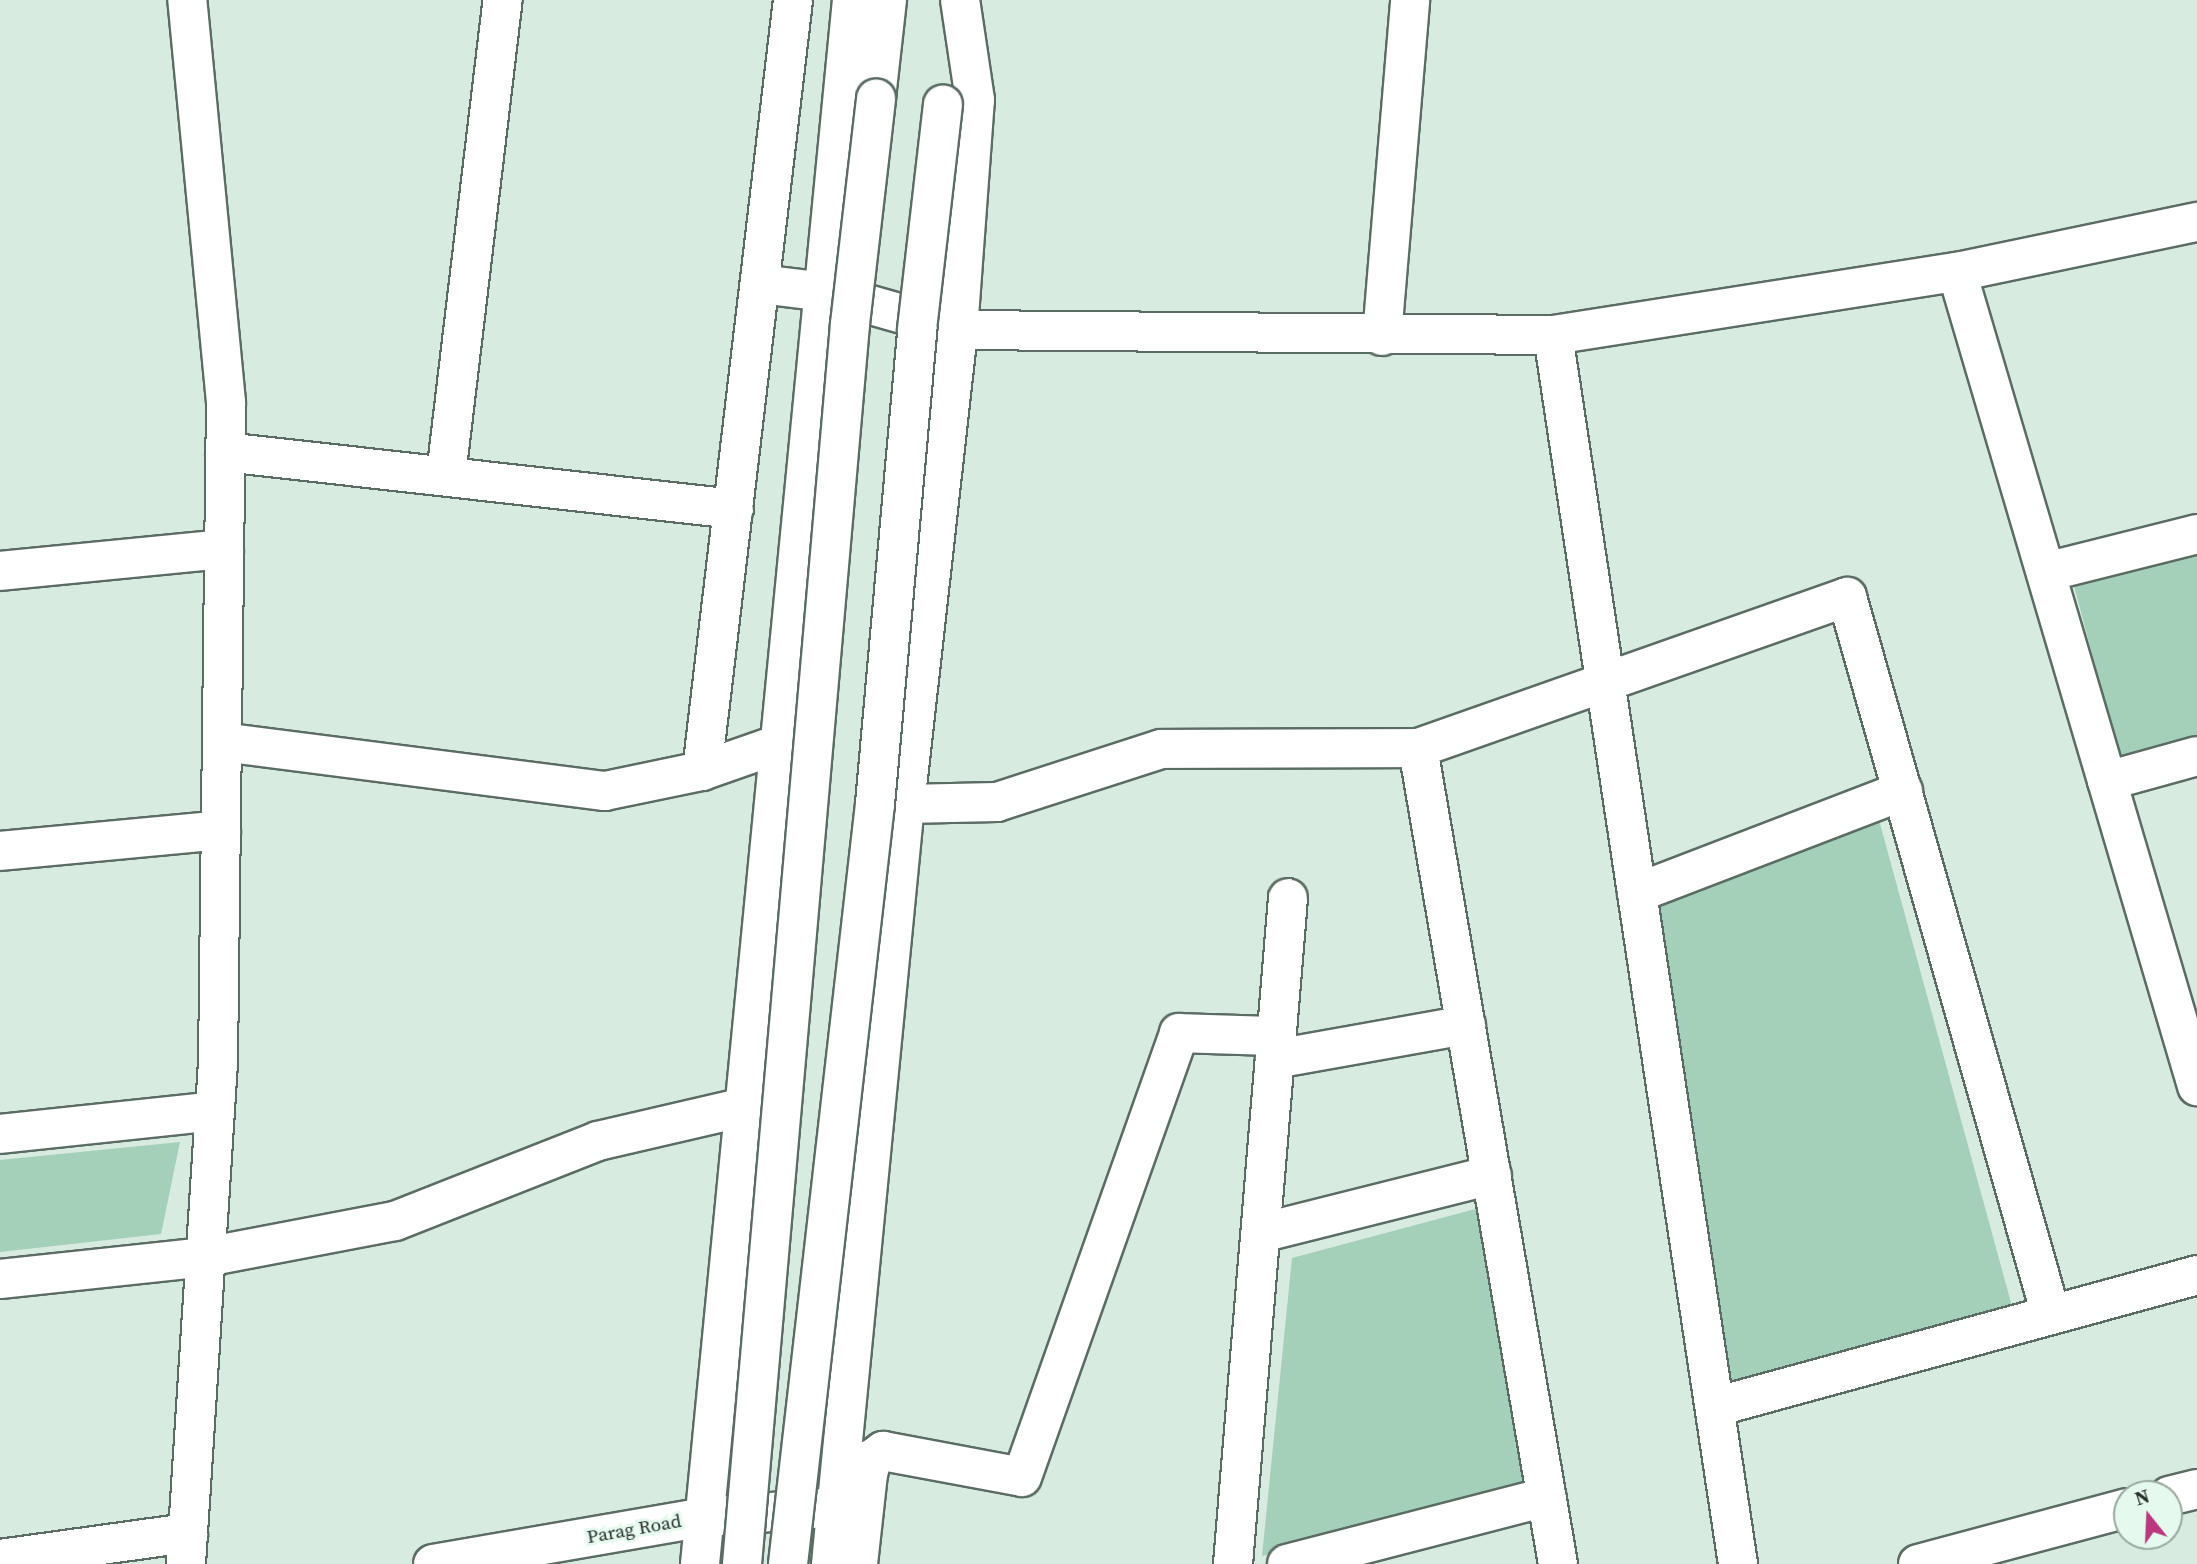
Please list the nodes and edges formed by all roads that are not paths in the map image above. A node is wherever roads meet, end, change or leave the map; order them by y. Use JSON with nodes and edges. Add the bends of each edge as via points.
{"nodes":[{"id":1,"x":187,"y":0,"type":"edge"},
{"id":2,"x":503,"y":0,"type":"edge"},
{"id":3,"x":793,"y":0,"type":"edge"},
{"id":4,"x":852,"y":0,"type":"edge"},
{"id":5,"x":887,"y":0,"type":"edge"},
{"id":6,"x":957,"y":0,"type":"edge"},
{"id":7,"x":1410,"y":0,"type":"edge"},
{"id":8,"x":2197,"y":222,"type":"edge"},
{"id":9,"x":1957,"y":272,"type":"junction"},
{"id":10,"x":760,"y":284,"type":"junction"},
{"id":11,"x":825,"y":292,"type":"junction"},
{"id":12,"x":958,"y":330,"type":"junction"},
{"id":13,"x":1553,"y":335,"type":"junction"},
{"id":14,"x":1382,"y":336,"type":"junction"},
{"id":15,"x":225,"y":452,"type":"junction"},
{"id":16,"x":446,"y":475,"type":"junction"},
{"id":17,"x":734,"y":509,"type":"junction"},
{"id":18,"x":2197,"y":534,"type":"edge"},
{"id":19,"x":224,"y":549,"type":"junction"},
{"id":20,"x":0,"y":572,"type":"edge"},
{"id":21,"x":2046,"y":572,"type":"junction"},
{"id":22,"x":1605,"y":679,"type":"junction"},
{"id":23,"x":222,"y":742,"type":"junction"},
{"id":24,"x":779,"y":744,"type":"junction"},
{"id":25,"x":1418,"y":748,"type":"junction"},
{"id":26,"x":2197,"y":756,"type":"edge"},
{"id":27,"x":702,"y":771,"type":"junction"},
{"id":28,"x":2107,"y":781,"type":"junction"},
{"id":29,"x":1903,"y":791,"type":"junction"},
{"id":30,"x":905,"y":804,"type":"junction"},
{"id":31,"x":221,"y":830,"type":"junction"},
{"id":32,"x":0,"y":851,"type":"edge"},
{"id":33,"x":1637,"y":893,"type":"junction"},
{"id":34,"x":1288,"y":898,"type":"dead end"},
{"id":35,"x":1466,"y":1025,"type":"junction"},
{"id":36,"x":1276,"y":1048,"type":"junction"},
{"id":37,"x":2195,"y":1074,"type":"edge"},
{"id":38,"x":744,"y":1107,"type":"junction"},
{"id":39,"x":215,"y":1111,"type":"junction"},
{"id":40,"x":0,"y":1134,"type":"edge"},
{"id":41,"x":1492,"y":1175,"type":"junction"},
{"id":42,"x":1261,"y":1233,"type":"junction"},
{"id":43,"x":206,"y":1257,"type":"junction"},
{"id":44,"x":2197,"y":1275,"type":"edge"},
{"id":45,"x":0,"y":1279,"type":"edge"},
{"id":46,"x":2051,"y":1315,"type":"junction"},
{"id":47,"x":1715,"y":1407,"type":"junction"},
{"id":48,"x":1547,"y":1497,"type":"junction"},
{"id":49,"x":837,"y":1507,"type":"junction"},
{"id":50,"x":2113,"y":1512,"type":"edge"},
{"id":51,"x":705,"y":1517,"type":"junction"},
{"id":52,"x":187,"y":1548,"type":"edge"},
{"id":53,"x":0,"y":1559,"type":"edge"},
{"id":54,"x":433,"y":1564,"type":"edge"},
{"id":55,"x":701,"y":1564,"type":"edge"},
{"id":56,"x":742,"y":1564,"type":"edge"},
{"id":57,"x":788,"y":1564,"type":"edge"},
{"id":58,"x":831,"y":1564,"type":"edge"},
{"id":59,"x":858,"y":1564,"type":"edge"},
{"id":60,"x":1233,"y":1564,"type":"edge"},
{"id":61,"x":1287,"y":1564,"type":"edge"},
{"id":62,"x":1558,"y":1564,"type":"edge"},
{"id":63,"x":1738,"y":1564,"type":"edge"},
{"id":64,"x":1918,"y":1564,"type":"edge"}],
"edges":[{"from":1,"to":15,"type":"street","via":[[226,402]]},
{"from":2,"to":16,"type":"street"},
{"from":3,"to":10,"type":"street"},
{"from":4,"to":11,"type":"street"},
{"from":5,"to":56,"type":"street","bridge":true,"via":[[850,324]]},
{"from":6,"to":12,"type":"street","via":[[975,100]]},
{"from":6,"to":57,"type":"street","bridge":true,"via":[[918,329],[875,804]]},
{"from":7,"to":14,"type":"street"},
{"from":8,"to":9,"type":"street"},
{"from":9,"to":13,"type":"street"},
{"from":9,"to":21,"type":"street"},
{"from":10,"to":11,"type":"street"},
{"from":10,"to":17,"type":"street"},
{"from":11,"to":12,"type":"street"},
{"from":11,"to":24,"type":"street"},
{"from":12,"to":14,"type":"street"},
{"from":12,"to":30,"type":"street"},
{"from":13,"to":14,"type":"street"},
{"from":13,"to":22,"type":"street"},
{"from":15,"to":16,"type":"street"},
{"from":15,"to":19,"type":"street"},
{"from":16,"to":17,"type":"street"},
{"from":17,"to":27,"type":"street"},
{"from":18,"to":21,"type":"street"},
{"from":19,"to":20,"type":"street"},
{"from":19,"to":23,"type":"street"},
{"from":21,"to":28,"type":"street"},
{"from":22,"to":25,"type":"street"},
{"from":22,"to":29,"type":"street","via":[[1847,597]]},
{"from":22,"to":33,"type":"street"},
{"from":23,"to":27,"type":"street","via":[[605,791]]},
{"from":23,"to":31,"type":"street"},
{"from":24,"to":27,"type":"street"},
{"from":24,"to":38,"type":"street"},
{"from":25,"to":30,"type":"street","via":[[1161,749],[997,802]]},
{"from":25,"to":35,"type":"street"},
{"from":26,"to":28,"type":"street"},
{"from":28,"to":37,"type":"street"},
{"from":29,"to":33,"type":"street"},
{"from":29,"to":46,"type":"street"},
{"from":30,"to":49,"type":"street"},
{"from":31,"to":32,"type":"street"},
{"from":31,"to":39,"type":"street"},
{"from":33,"to":47,"type":"street"},
{"from":34,"to":36,"type":"street"},
{"from":35,"to":36,"type":"street"},
{"from":35,"to":41,"type":"street"},
{"from":36,"to":42,"type":"street"},
{"from":36,"to":59,"type":"street","via":[[1179,1034],[1022,1477],[883,1451],[872,1459],[868,1474]]},
{"from":38,"to":43,"type":"street","via":[[598,1141],[396,1221]]},
{"from":38,"to":51,"type":"street"},
{"from":39,"to":40,"type":"street"},
{"from":39,"to":43,"type":"street"},
{"from":41,"to":42,"type":"street"},
{"from":41,"to":48,"type":"street"},
{"from":42,"to":60,"type":"street"},
{"from":43,"to":45,"type":"street"},
{"from":43,"to":52,"type":"street"},
{"from":44,"to":46,"type":"street"},
{"from":46,"to":47,"type":"street"},
{"from":47,"to":63,"type":"street"},
{"from":48,"to":61,"type":"street"},
{"from":48,"to":62,"type":"street"},
{"from":49,"to":51,"type":"street","name":"Parag Road"},
{"from":49,"to":58,"type":"street"},
{"from":50,"to":64,"type":"street"},
{"from":51,"to":54,"type":"street","name":"Parag Road"},
{"from":51,"to":55,"type":"street"},
{"from":52,"to":53,"type":"street"}]}
